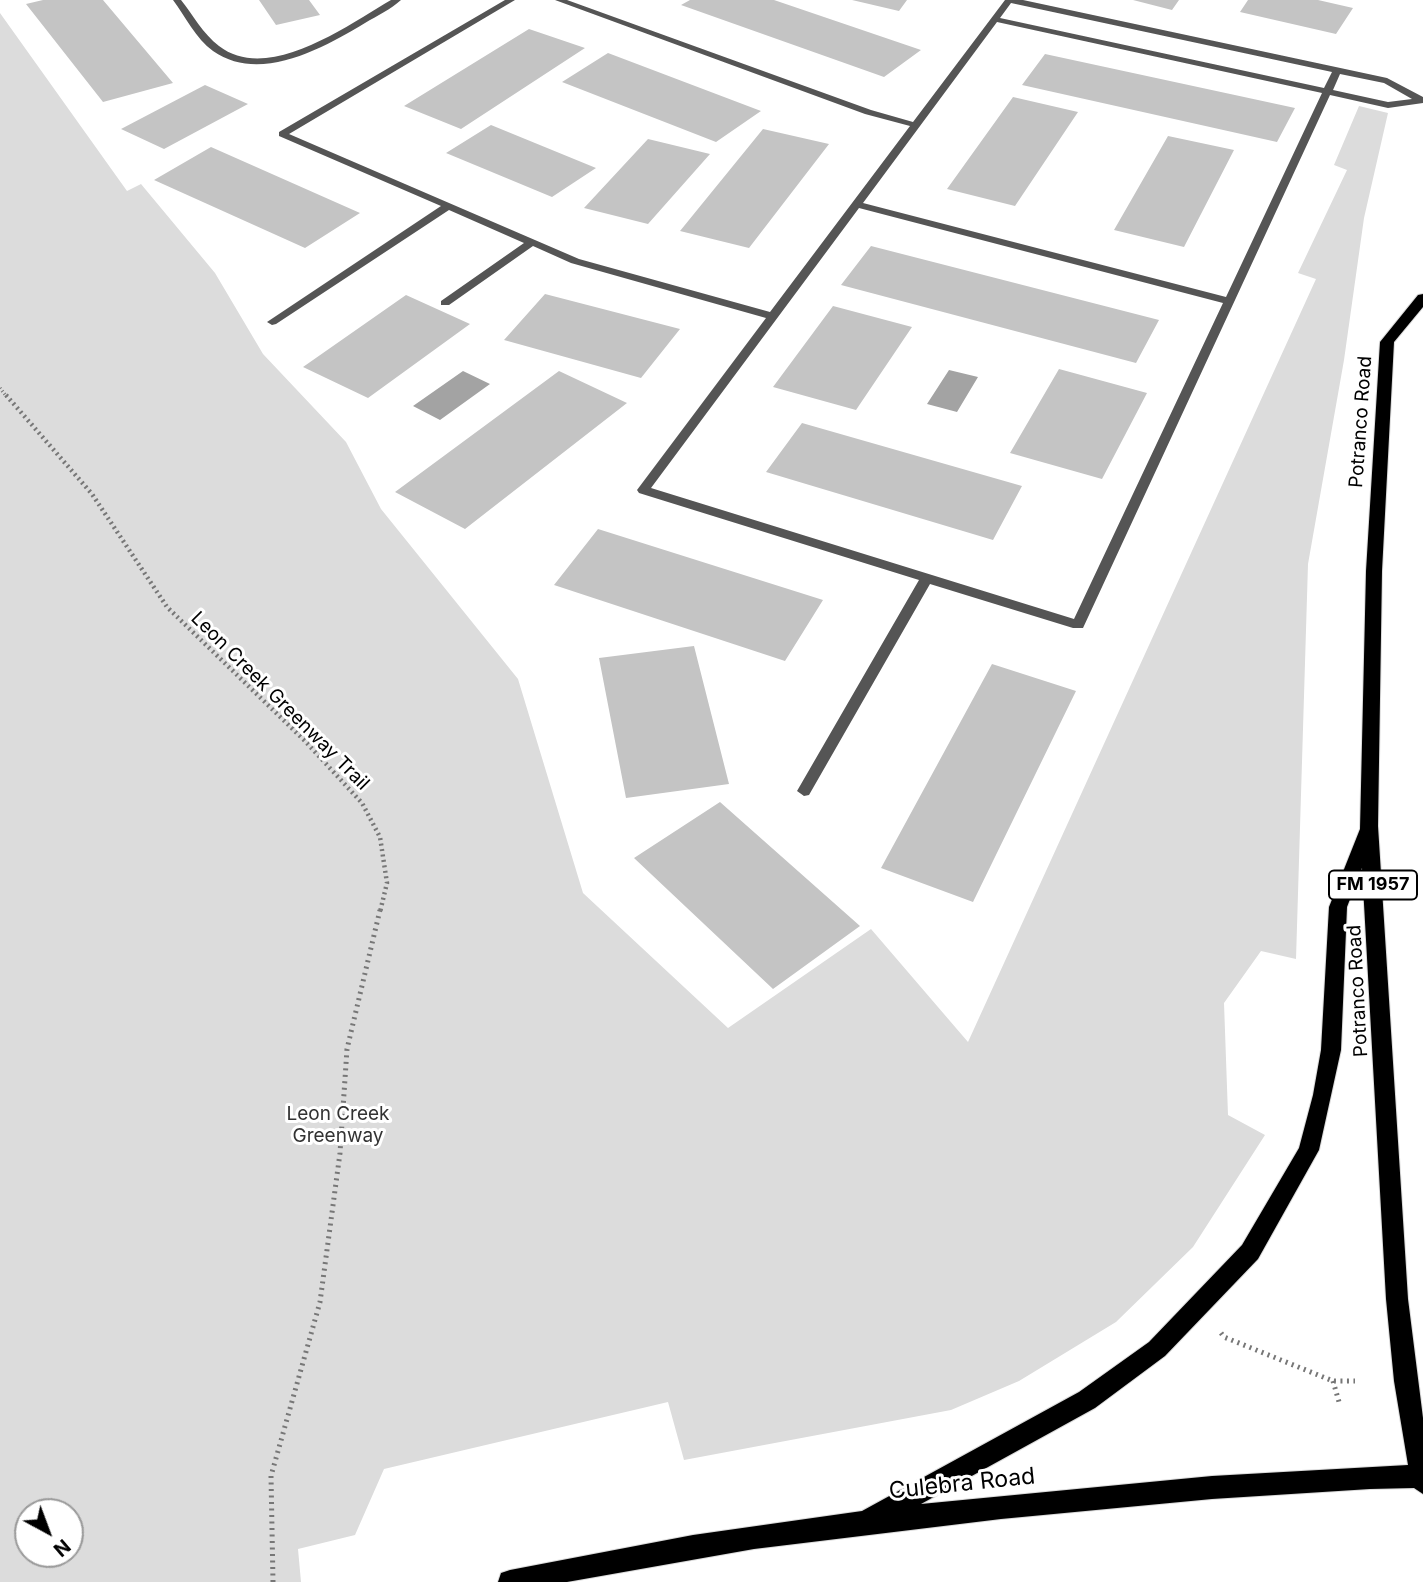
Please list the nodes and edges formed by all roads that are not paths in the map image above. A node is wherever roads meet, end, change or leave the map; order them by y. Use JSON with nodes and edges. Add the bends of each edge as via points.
{"nodes":[{"id":1,"x":177,"y":0,"type":"edge"},
{"id":2,"x":397,"y":0,"type":"edge"},
{"id":3,"x":511,"y":0,"type":"edge"},
{"id":4,"x":559,"y":0,"type":"edge"},
{"id":5,"x":1010,"y":0,"type":"edge"},
{"id":6,"x":994,"y":19,"type":"junction"},
{"id":7,"x":1338,"y":71,"type":"junction"},
{"id":8,"x":1328,"y":93,"type":"junction"},
{"id":9,"x":1422,"y":100,"type":"edge"},
{"id":10,"x":915,"y":125,"type":"junction"},
{"id":11,"x":856,"y":204,"type":"junction"},
{"id":12,"x":449,"y":206,"type":"junction"},
{"id":13,"x":532,"y":242,"type":"junction"},
{"id":14,"x":1423,"y":298,"type":"edge"},
{"id":15,"x":1230,"y":300,"type":"junction"},
{"id":16,"x":445,"y":303,"type":"dead end"},
{"id":17,"x":771,"y":316,"type":"junction"},
{"id":18,"x":272,"y":322,"type":"dead end"},
{"id":19,"x":927,"y":578,"type":"junction"},
{"id":20,"x":804,"y":791,"type":"dead end"},
{"id":21,"x":1369,"y":826,"type":"junction"},
{"id":22,"x":1423,"y":1478,"type":"edge"},
{"id":23,"x":869,"y":1520,"type":"junction"},
{"id":24,"x":510,"y":1582,"type":"edge"}],
"edges":[{"from":1,"to":2,"type":"lane","via":[[217,49],[238,59],[269,62],[305,52]]},
{"from":3,"to":12,"type":"lane","via":[[282,134]]},
{"from":4,"to":10,"type":"lane"},
{"from":5,"to":6,"type":"lane"},
{"from":5,"to":7,"type":"lane"},
{"from":6,"to":8,"type":"lane"},
{"from":6,"to":10,"type":"lane"},
{"from":7,"to":8,"type":"lane"},
{"from":7,"to":9,"type":"lane","via":[[1387,82]]},
{"from":8,"to":9,"type":"lane","via":[[1388,105]]},
{"from":8,"to":15,"type":"lane"},
{"from":10,"to":11,"type":"lane"},
{"from":11,"to":15,"type":"lane"},
{"from":11,"to":17,"type":"lane"},
{"from":12,"to":13,"type":"lane"},
{"from":12,"to":18,"type":"lane"},
{"from":13,"to":16,"type":"lane"},
{"from":13,"to":17,"type":"lane","via":[[575,261]]},
{"from":14,"to":21,"type":"main road","name":"Potranco Road","number":"FM 1957","via":[[1387,342],[1374,571]]},
{"from":15,"to":19,"type":"lane","via":[[1078,625]]},
{"from":17,"to":19,"type":"lane","via":[[643,490]]},
{"from":19,"to":20,"type":"lane"},
{"from":21,"to":22,"type":"main road","name":"Potranco Road","number":"FM 1957","via":[[1397,1299],[1405,1381]]},
{"from":21,"to":23,"type":"main road","via":[[1338,907],[1331,1050],[1309,1150],[1250,1252],[1157,1349],[1087,1400]]},
{"from":22,"to":23,"type":"main road","name":"Culebra Road","via":[[1152,1491]]},
{"from":23,"to":24,"type":"main road","name":"Culebra Road","via":[[591,1564]]}]}
